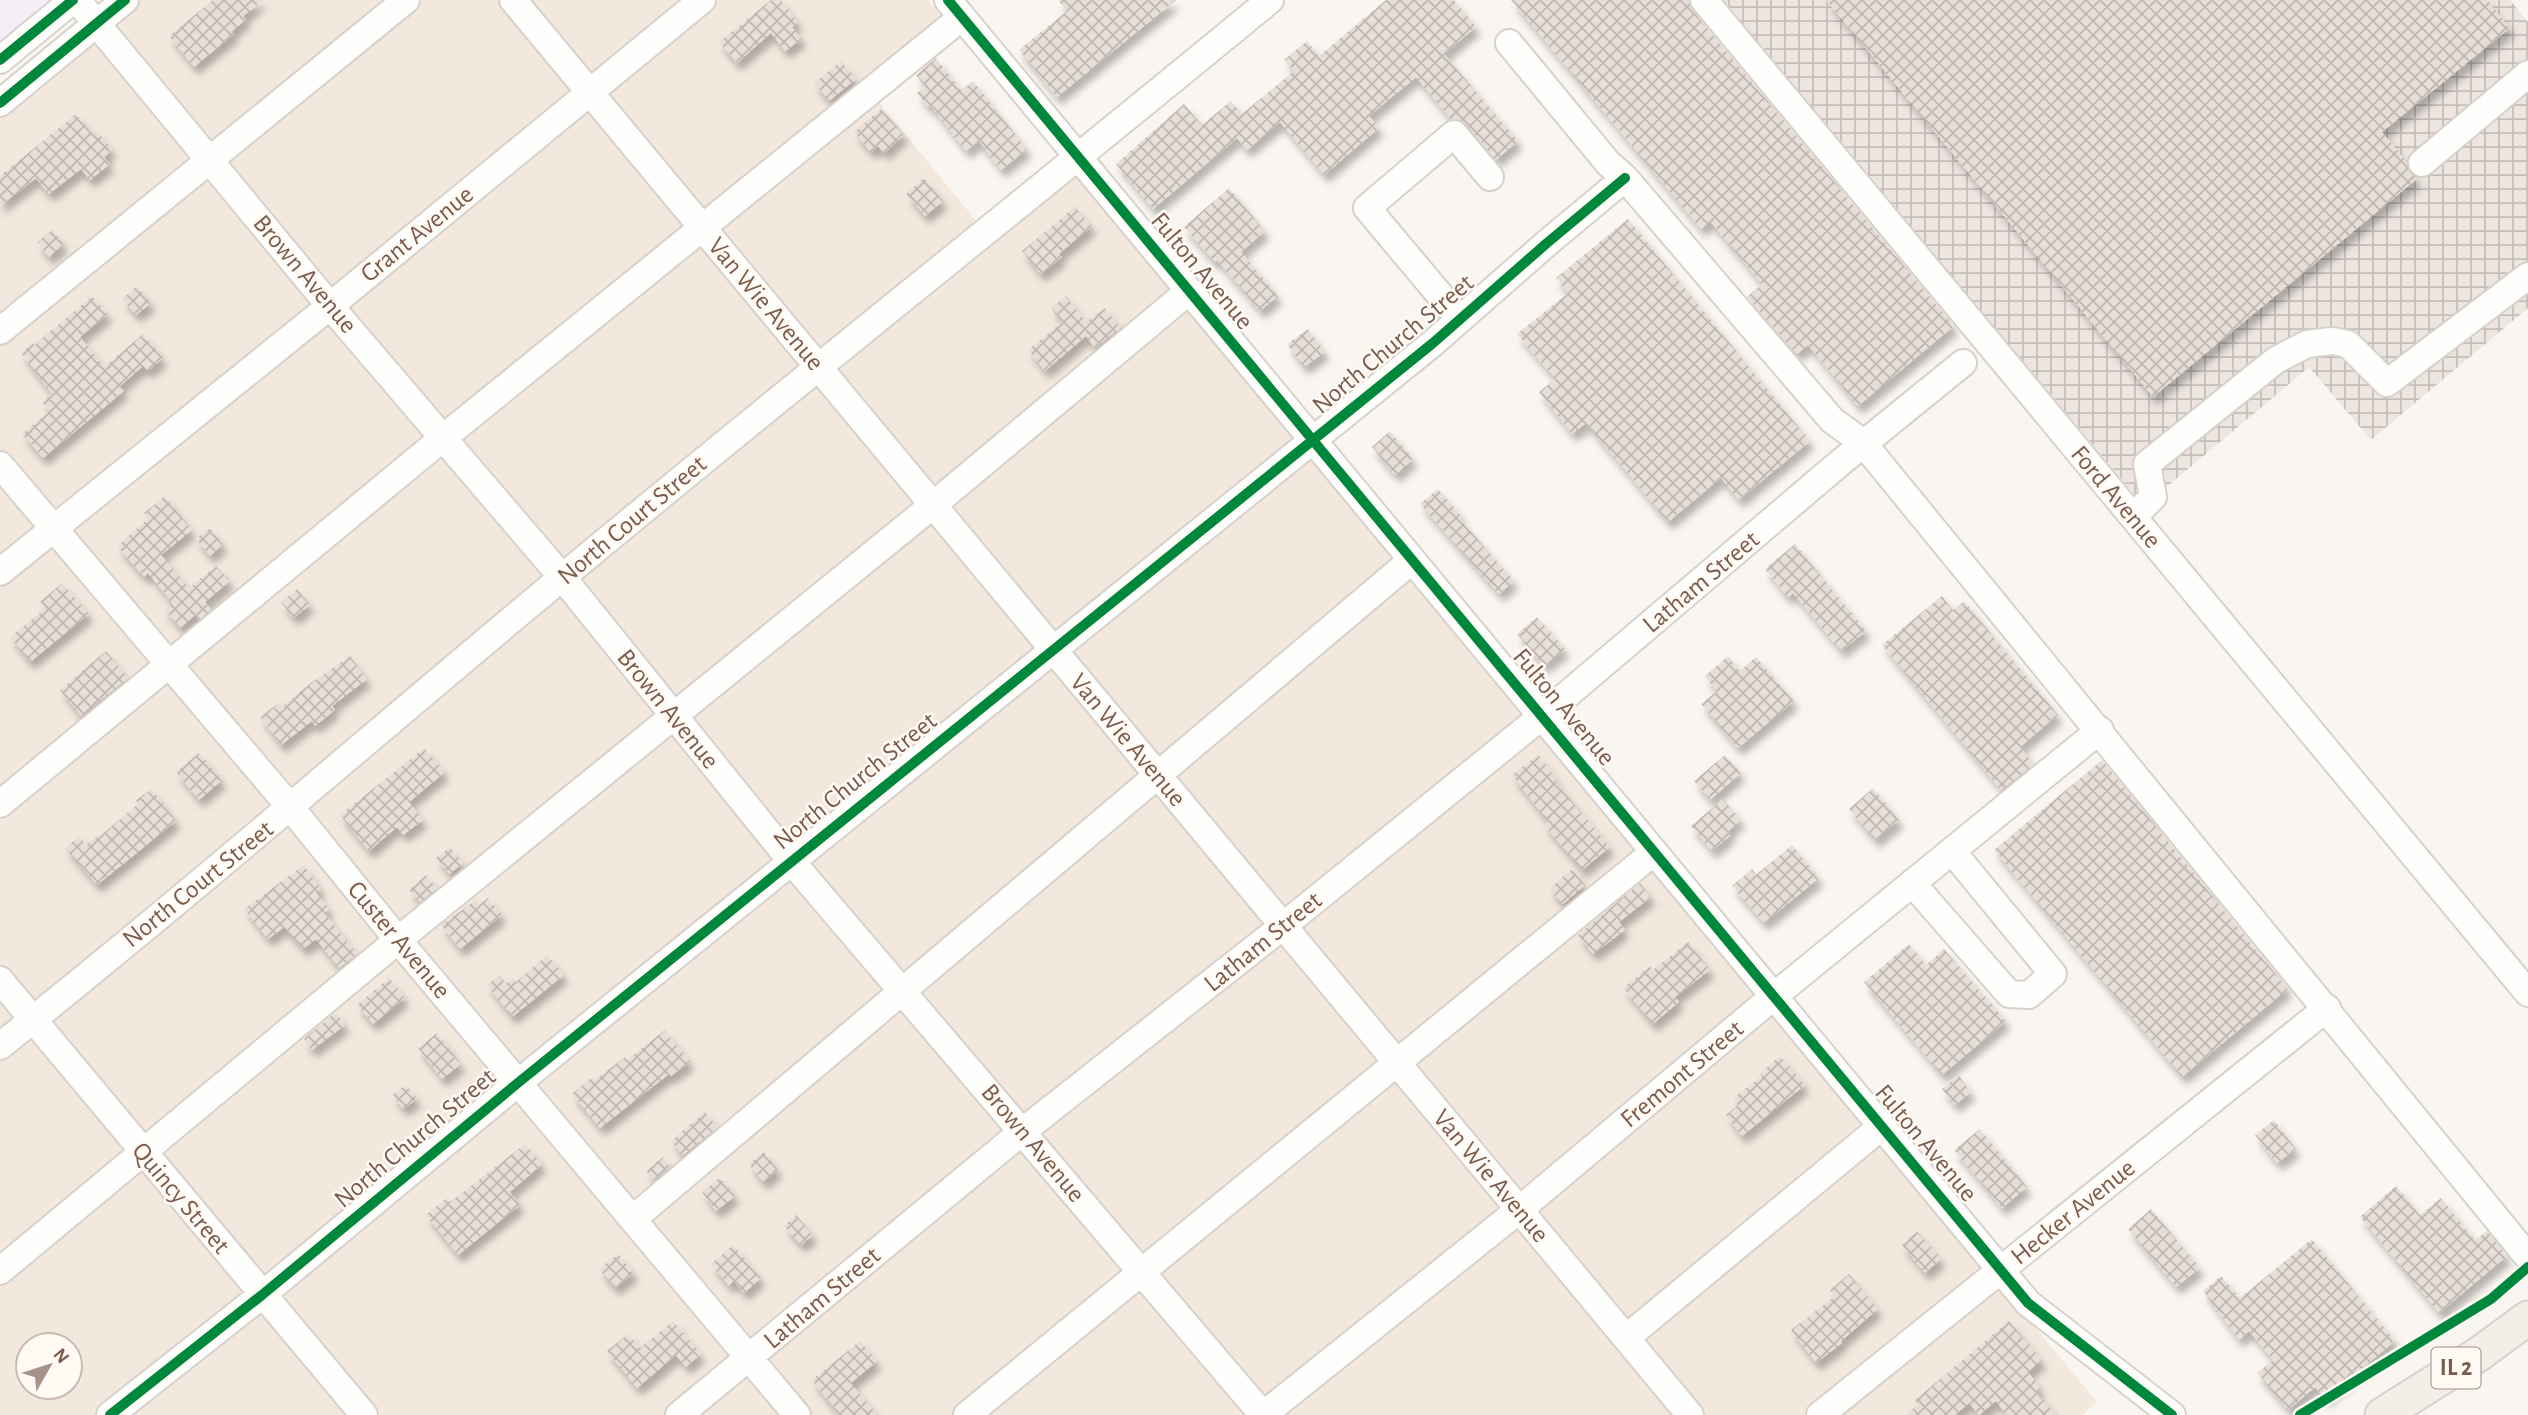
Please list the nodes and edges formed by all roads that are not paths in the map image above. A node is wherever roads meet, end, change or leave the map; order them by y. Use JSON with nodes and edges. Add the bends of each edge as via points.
{"nodes":[{"id":1,"x":75,"y":0,"type":"edge"},
{"id":2,"x":125,"y":0,"type":"edge"},
{"id":3,"x":406,"y":0,"type":"edge"},
{"id":4,"x":513,"y":0,"type":"edge"},
{"id":5,"x":702,"y":0,"type":"edge"},
{"id":6,"x":1270,"y":0,"type":"edge"},
{"id":7,"x":1704,"y":0,"type":"edge"},
{"id":8,"x":955,"y":8,"type":"edge"},
{"id":9,"x":96,"y":23,"type":"junction"},
{"id":10,"x":1509,"y":43,"type":"dead end"},
{"id":11,"x":0,"y":60,"type":"edge"},
{"id":12,"x":2528,"y":74,"type":"edge"},
{"id":13,"x":590,"y":92,"type":"junction"},
{"id":14,"x":0,"y":103,"type":"edge"},
{"id":15,"x":1079,"y":158,"type":"junction"},
{"id":16,"x":210,"y":160,"type":"junction"},
{"id":17,"x":2422,"y":163,"type":"dead end"},
{"id":18,"x":1490,"y":177,"type":"dead end"},
{"id":19,"x":1625,"y":178,"type":"junction"},
{"id":20,"x":702,"y":227,"type":"junction"},
{"id":21,"x":2528,"y":276,"type":"edge"},
{"id":22,"x":1189,"y":291,"type":"junction"},
{"id":23,"x":330,"y":306,"type":"junction"},
{"id":24,"x":1460,"y":319,"type":"junction"},
{"id":25,"x":0,"y":331,"type":"edge"},
{"id":26,"x":1963,"y":363,"type":"dead end"},
{"id":27,"x":818,"y":367,"type":"junction"},
{"id":28,"x":443,"y":438,"type":"junction"},
{"id":29,"x":1313,"y":440,"type":"junction"},
{"id":30,"x":1863,"y":443,"type":"junction"},
{"id":31,"x":0,"y":465,"type":"edge"},
{"id":32,"x":933,"y":505,"type":"junction"},
{"id":33,"x":2133,"y":517,"type":"junction"},
{"id":34,"x":54,"y":528,"type":"junction"},
{"id":35,"x":1412,"y":560,"type":"junction"},
{"id":36,"x":0,"y":572,"type":"edge"},
{"id":37,"x":562,"y":577,"type":"junction"},
{"id":38,"x":1054,"y":650,"type":"junction"},
{"id":39,"x":169,"y":664,"type":"junction"},
{"id":40,"x":673,"y":715,"type":"junction"},
{"id":41,"x":1542,"y":716,"type":"junction"},
{"id":42,"x":2100,"y":730,"type":"junction"},
{"id":43,"x":1157,"y":775,"type":"junction"},
{"id":44,"x":0,"y":804,"type":"edge"},
{"id":45,"x":291,"y":808,"type":"junction"},
{"id":46,"x":1654,"y":852,"type":"junction"},
{"id":47,"x":1952,"y":852,"type":"junction"},
{"id":48,"x":792,"y":862,"type":"junction"},
{"id":49,"x":1912,"y":883,"type":"junction"},
{"id":50,"x":1283,"y":926,"type":"junction"},
{"id":51,"x":398,"y":940,"type":"junction"},
{"id":52,"x":0,"y":980,"type":"edge"},
{"id":53,"x":901,"y":990,"type":"junction"},
{"id":54,"x":2528,"y":993,"type":"edge"},
{"id":55,"x":1774,"y":996,"type":"junction"},
{"id":56,"x":2327,"y":1008,"type":"junction"},
{"id":57,"x":33,"y":1020,"type":"junction"},
{"id":58,"x":0,"y":1046,"type":"edge"},
{"id":59,"x":1397,"y":1063,"type":"junction"},
{"id":60,"x":519,"y":1082,"type":"junction"},
{"id":61,"x":1882,"y":1126,"type":"junction"},
{"id":62,"x":1023,"y":1131,"type":"junction"},
{"id":63,"x":144,"y":1152,"type":"junction"},
{"id":64,"x":1519,"y":1210,"type":"junction"},
{"id":65,"x":634,"y":1217,"type":"junction"},
{"id":66,"x":2528,"y":1256,"type":"edge"},
{"id":67,"x":2001,"y":1270,"type":"junction"},
{"id":68,"x":0,"y":1271,"type":"edge"},
{"id":69,"x":1141,"y":1272,"type":"junction"},
{"id":70,"x":262,"y":1294,"type":"junction"},
{"id":71,"x":2528,"y":1318,"type":"edge"},
{"id":72,"x":1626,"y":1338,"type":"junction"},
{"id":73,"x":750,"y":1357,"type":"junction"},
{"id":74,"x":110,"y":1415,"type":"edge"},
{"id":75,"x":364,"y":1415,"type":"edge"},
{"id":76,"x":679,"y":1415,"type":"edge"},
{"id":77,"x":797,"y":1415,"type":"edge"},
{"id":78,"x":967,"y":1415,"type":"edge"},
{"id":79,"x":1263,"y":1415,"type":"edge"},
{"id":80,"x":1690,"y":1415,"type":"edge"},
{"id":81,"x":1820,"y":1415,"type":"edge"},
{"id":82,"x":2172,"y":1415,"type":"edge"},
{"id":83,"x":2382,"y":1415,"type":"edge"}],
"edges":[{"from":1,"to":9,"type":"street","name":"Brown Avenue"},
{"from":1,"to":11,"type":"street"},
{"from":2,"to":9,"type":"street"},
{"from":3,"to":16,"type":"street"},
{"from":4,"to":13,"type":"street","name":"Van Wie Avenue"},
{"from":5,"to":13,"type":"street","name":"Grant Avenue"},
{"from":6,"to":15,"type":"street","name":"North Court Street"},
{"from":7,"to":33,"type":"street","name":"Ford Avenue"},
{"from":8,"to":15,"type":"street","name":"Fulton Avenue"},
{"from":8,"to":20,"type":"street"},
{"from":9,"to":14,"type":"street"},
{"from":9,"to":16,"type":"street","name":"Brown Avenue"},
{"from":10,"to":19,"type":"street"},
{"from":12,"to":17,"type":"street"},
{"from":13,"to":20,"type":"street","name":"Van Wie Avenue"},
{"from":13,"to":23,"type":"street","name":"Grant Avenue"},
{"from":15,"to":22,"type":"street","name":"Fulton Avenue"},
{"from":15,"to":27,"type":"street","name":"North Court Street"},
{"from":16,"to":23,"type":"street","name":"Brown Avenue"},
{"from":16,"to":25,"type":"street"},
{"from":18,"to":24,"type":"street","via":[[1454,134],[1367,208]]},
{"from":19,"to":24,"type":"street","name":"North Church Street"},
{"from":19,"to":30,"type":"street","via":[[1832,420]]},
{"from":20,"to":27,"type":"street","name":"Van Wie Avenue"},
{"from":20,"to":28,"type":"street"},
{"from":21,"to":33,"type":"street","via":[[2387,383],[2348,344],[2307,344],[2276,360],[2147,464],[2153,497]]},
{"from":22,"to":29,"type":"street","name":"Fulton Avenue"},
{"from":22,"to":32,"type":"street"},
{"from":23,"to":28,"type":"street","name":"Brown Avenue"},
{"from":23,"to":34,"type":"street","name":"Grant Avenue"},
{"from":24,"to":29,"type":"street","name":"North Church Street"},
{"from":26,"to":30,"type":"street","name":"Latham Street"},
{"from":27,"to":32,"type":"street","name":"Van Wie Avenue"},
{"from":27,"to":37,"type":"street","name":"North Court Street"},
{"from":28,"to":37,"type":"street","name":"Brown Avenue"},
{"from":28,"to":39,"type":"street"},
{"from":29,"to":35,"type":"street","name":"Fulton Avenue"},
{"from":29,"to":38,"type":"street","name":"North Church Street"},
{"from":30,"to":41,"type":"street","name":"Latham Street"},
{"from":30,"to":42,"type":"street"},
{"from":31,"to":34,"type":"street","name":"Custer Avenue"},
{"from":32,"to":38,"type":"street","name":"Van Wie Avenue"},
{"from":32,"to":40,"type":"street"},
{"from":33,"to":54,"type":"street","name":"Ford Avenue"},
{"from":34,"to":36,"type":"street","name":"Grant Avenue"},
{"from":34,"to":39,"type":"street","name":"Custer Avenue"},
{"from":35,"to":41,"type":"street","name":"Fulton Avenue"},
{"from":35,"to":43,"type":"street"},
{"from":37,"to":40,"type":"street","name":"Brown Avenue"},
{"from":37,"to":45,"type":"street","name":"North Court Street"},
{"from":38,"to":43,"type":"street","name":"Van Wie Avenue"},
{"from":38,"to":48,"type":"street","name":"North Church Street"},
{"from":39,"to":44,"type":"street"},
{"from":39,"to":45,"type":"street","name":"Custer Avenue"},
{"from":40,"to":48,"type":"street","name":"Brown Avenue"},
{"from":40,"to":51,"type":"street"},
{"from":41,"to":46,"type":"street","name":"Fulton Avenue"},
{"from":41,"to":50,"type":"street","name":"Latham Street"},
{"from":42,"to":47,"type":"street","name":"Fremont Street"},
{"from":42,"to":56,"type":"street"},
{"from":43,"to":50,"type":"street","name":"Van Wie Avenue"},
{"from":43,"to":53,"type":"street"},
{"from":45,"to":51,"type":"street","name":"Custer Avenue"},
{"from":45,"to":57,"type":"street","name":"North Court Street"},
{"from":46,"to":55,"type":"street","name":"Fulton Avenue"},
{"from":46,"to":59,"type":"street"},
{"from":47,"to":49,"type":"street","name":"Fremont Street"},
{"from":47,"to":49,"type":"street","via":[[2053,974],[2029,995],[2009,994]]},
{"from":48,"to":53,"type":"street","name":"Brown Avenue"},
{"from":48,"to":60,"type":"street","name":"North Church Street"},
{"from":49,"to":55,"type":"street","name":"Fremont Street"},
{"from":50,"to":59,"type":"street","name":"Van Wie Avenue"},
{"from":50,"to":62,"type":"street","name":"Latham Street"},
{"from":51,"to":60,"type":"street","name":"Custer Avenue"},
{"from":51,"to":63,"type":"street"},
{"from":52,"to":57,"type":"street","name":"Quincy Street"},
{"from":53,"to":62,"type":"street","name":"Brown Avenue"},
{"from":53,"to":65,"type":"street"},
{"from":55,"to":61,"type":"street","name":"Fulton Avenue"},
{"from":55,"to":64,"type":"street","name":"Fremont Street"},
{"from":56,"to":66,"type":"street"},
{"from":56,"to":67,"type":"street","name":"Hecker Avenue"},
{"from":57,"to":58,"type":"street","name":"North Court Street"},
{"from":57,"to":63,"type":"street","name":"Quincy Street"},
{"from":59,"to":64,"type":"street","name":"Van Wie Avenue"},
{"from":59,"to":69,"type":"street"},
{"from":60,"to":65,"type":"street","name":"Custer Avenue"},
{"from":60,"to":70,"type":"street","name":"North Church Street"},
{"from":61,"to":67,"type":"street","name":"Fulton Avenue"},
{"from":61,"to":72,"type":"street"},
{"from":62,"to":69,"type":"street","name":"Brown Avenue"},
{"from":62,"to":73,"type":"street","name":"Latham Street"},
{"from":63,"to":68,"type":"street"},
{"from":63,"to":70,"type":"street","name":"Quincy Street"},
{"from":64,"to":72,"type":"street","name":"Van Wie Avenue"},
{"from":64,"to":79,"type":"street","name":"Fremont Street"},
{"from":65,"to":73,"type":"street","name":"Custer Avenue"},
{"from":67,"to":81,"type":"street","name":"Hecker Avenue"},
{"from":67,"to":82,"type":"street","name":"Fulton Avenue","via":[[2028,1303]]},
{"from":69,"to":78,"type":"street"},
{"from":69,"to":79,"type":"street","name":"Brown Avenue"},
{"from":70,"to":74,"type":"street","name":"North Church Street"},
{"from":70,"to":75,"type":"street","name":"Quincy Street"},
{"from":71,"to":83,"type":"main road","number":"IL 2"},
{"from":72,"to":80,"type":"street","name":"Van Wie Avenue"},
{"from":73,"to":76,"type":"street","name":"Latham Street"},
{"from":73,"to":77,"type":"street","name":"Custer Avenue"}]}
